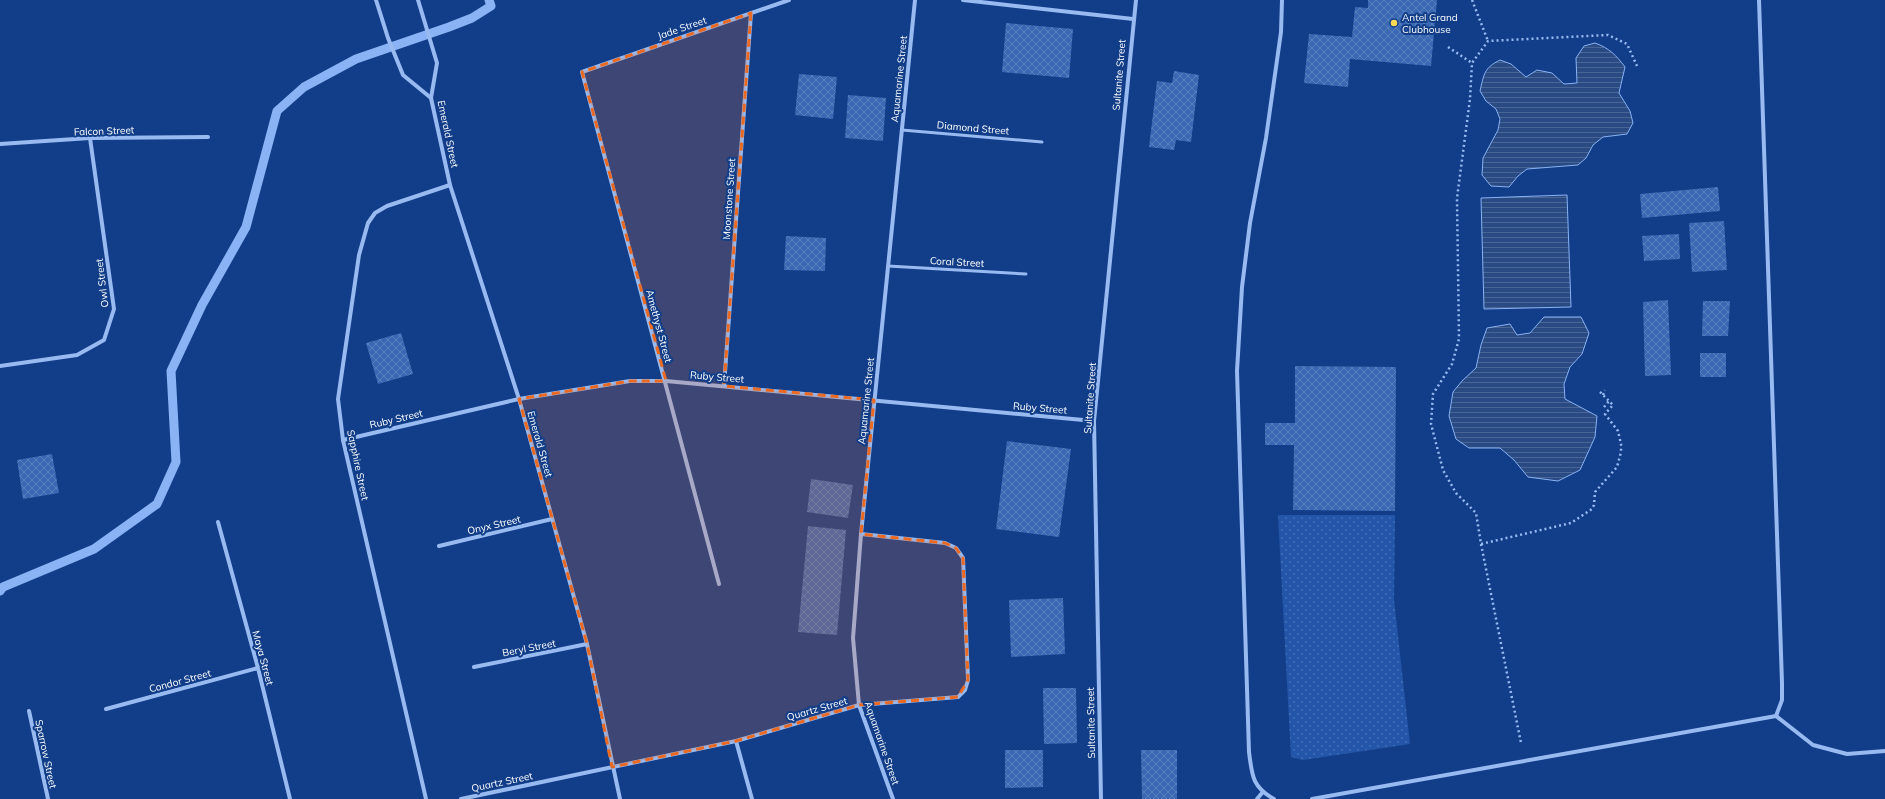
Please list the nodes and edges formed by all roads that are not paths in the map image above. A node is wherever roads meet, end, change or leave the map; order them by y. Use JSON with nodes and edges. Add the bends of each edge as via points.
{"nodes":[{"id":1,"x":376,"y":0,"type":"edge"},
{"id":2,"x":418,"y":0,"type":"edge"},
{"id":3,"x":789,"y":0,"type":"edge"},
{"id":4,"x":915,"y":0,"type":"edge"},
{"id":5,"x":963,"y":0,"type":"edge"},
{"id":6,"x":1136,"y":0,"type":"edge"},
{"id":7,"x":1282,"y":0,"type":"edge"},
{"id":8,"x":1758,"y":0,"type":"edge"},
{"id":9,"x":751,"y":13,"type":"junction"},
{"id":10,"x":1133,"y":19,"type":"junction"},
{"id":11,"x":582,"y":72,"type":"joint"},
{"id":12,"x":431,"y":98,"type":"junction"},
{"id":13,"x":902,"y":130,"type":"junction"},
{"id":14,"x":208,"y":137,"type":"dead end"},
{"id":15,"x":90,"y":138,"type":"junction"},
{"id":16,"x":1042,"y":142,"type":"dead end"},
{"id":17,"x":0,"y":144,"type":"edge"},
{"id":18,"x":450,"y":184,"type":"junction"},
{"id":19,"x":888,"y":266,"type":"junction"},
{"id":20,"x":1026,"y":274,"type":"dead end"},
{"id":21,"x":0,"y":366,"type":"edge"},
{"id":22,"x":666,"y":381,"type":"junction"},
{"id":23,"x":724,"y":386,"type":"junction"},
{"id":24,"x":519,"y":399,"type":"junction"},
{"id":25,"x":874,"y":400,"type":"junction"},
{"id":26,"x":1094,"y":422,"type":"junction"},
{"id":27,"x":343,"y":440,"type":"junction"},
{"id":28,"x":552,"y":519,"type":"junction"},
{"id":29,"x":218,"y":522,"type":"dead end"},
{"id":30,"x":861,"y":534,"type":"junction"},
{"id":31,"x":439,"y":546,"type":"dead end"},
{"id":32,"x":720,"y":584,"type":"dead end"},
{"id":33,"x":587,"y":644,"type":"junction"},
{"id":34,"x":474,"y":667,"type":"dead end"},
{"id":35,"x":258,"y":668,"type":"junction"},
{"id":36,"x":859,"y":705,"type":"junction"},
{"id":37,"x":106,"y":709,"type":"dead end"},
{"id":38,"x":29,"y":711,"type":"dead end"},
{"id":39,"x":1776,"y":716,"type":"junction"},
{"id":40,"x":736,"y":741,"type":"junction"},
{"id":41,"x":1885,"y":752,"type":"edge"},
{"id":42,"x":612,"y":767,"type":"junction"},
{"id":43,"x":1262,"y":793,"type":"junction"},
{"id":44,"x":48,"y":799,"type":"edge"},
{"id":45,"x":290,"y":799,"type":"edge"},
{"id":46,"x":426,"y":799,"type":"edge"},
{"id":47,"x":461,"y":799,"type":"edge"},
{"id":48,"x":620,"y":799,"type":"edge"},
{"id":49,"x":752,"y":799,"type":"edge"},
{"id":50,"x":893,"y":799,"type":"edge"},
{"id":51,"x":1101,"y":799,"type":"edge"},
{"id":52,"x":1257,"y":799,"type":"edge"},
{"id":53,"x":1274,"y":799,"type":"edge"},
{"id":54,"x":1312,"y":799,"type":"edge"}],
"edges":[{"from":1,"to":12,"type":"street","name":"Emerald Street","via":[[403,75]]},
{"from":2,"to":12,"type":"street","name":"Emerald Street","via":[[437,63]]},
{"from":3,"to":9,"type":"street","name":"Jade Street"},
{"from":4,"to":13,"type":"street","name":"Aquamarine Street"},
{"from":5,"to":10,"type":"street"},
{"from":6,"to":10,"type":"street","name":"Sultanite Street"},
{"from":7,"to":43,"type":"street","via":[[1281,32],[1242,287],[1237,371],[1249,752],[1251,774]]},
{"from":8,"to":39,"type":"street","via":[[1782,683],[1782,700]]},
{"from":9,"to":11,"type":"street","name":"Jade Street"},
{"from":9,"to":23,"type":"street","name":"Moonstone Street"},
{"from":10,"to":26,"type":"street","name":"Sultanite Street"},
{"from":11,"to":22,"type":"street","name":"Amethyst Street"},
{"from":12,"to":18,"type":"street","name":"Emerald Street"},
{"from":13,"to":16,"type":"lane","name":"Diamond Street"},
{"from":13,"to":19,"type":"street","name":"Aquamarine Street"},
{"from":14,"to":15,"type":"street","name":"Falcon Street"},
{"from":15,"to":17,"type":"street","name":"Falcon Street"},
{"from":15,"to":21,"type":"street","name":"Owl Street","via":[[114,309],[104,340],[77,356]]},
{"from":18,"to":24,"type":"street","name":"Emerald Street"},
{"from":18,"to":27,"type":"street","name":"Sapphire Street","via":[[386,206],[375,213],[368,223],[359,255],[338,399]]},
{"from":19,"to":20,"type":"lane","name":"Coral Street"},
{"from":19,"to":25,"type":"street","name":"Aquamarine Street"},
{"from":22,"to":23,"type":"street","name":"Ruby Street"},
{"from":22,"to":24,"type":"street","name":"Ruby Street","via":[[630,381]]},
{"from":22,"to":32,"type":"street","name":"Amethyst Street"},
{"from":23,"to":25,"type":"street","name":"Ruby Street"},
{"from":24,"to":27,"type":"street","name":"Ruby Street"},
{"from":24,"to":28,"type":"street","name":"Emerald Street"},
{"from":25,"to":26,"type":"street","name":"Ruby Street"},
{"from":25,"to":30,"type":"street","name":"Aquamarine Street"},
{"from":26,"to":51,"type":"street","name":"Sultanite Street"},
{"from":27,"to":46,"type":"street","name":"Sapphire Street"},
{"from":28,"to":31,"type":"street","name":"Onyx Street"},
{"from":28,"to":33,"type":"street","name":"Emerald Street"},
{"from":29,"to":35,"type":"street","name":"Maya Street"},
{"from":30,"to":36,"type":"street","name":"Aquamarine Street","via":[[853,638]]},
{"from":30,"to":36,"type":"street","name":"Quartz Street","via":[[946,543],[956,548],[964,558],[968,680],[965,690],[958,697]]},
{"from":33,"to":34,"type":"street","name":"Beryl Street"},
{"from":33,"to":42,"type":"street","name":"Emerald Street"},
{"from":35,"to":37,"type":"street","name":"Condor Street"},
{"from":35,"to":45,"type":"street","name":"Maya Street"},
{"from":36,"to":40,"type":"street","name":"Quartz Street"},
{"from":36,"to":50,"type":"street","name":"Aquamarine Street"},
{"from":38,"to":44,"type":"street","name":"Sparrow Street"},
{"from":39,"to":41,"type":"street","via":[[1813,745],[1846,754]]},
{"from":39,"to":54,"type":"street"},
{"from":40,"to":42,"type":"street","name":"Quartz Street"},
{"from":40,"to":49,"type":"street"},
{"from":42,"to":47,"type":"street","name":"Quartz Street"},
{"from":42,"to":48,"type":"street","name":"Emerald Street"},
{"from":43,"to":52,"type":"street"},
{"from":43,"to":53,"type":"street"}]}
